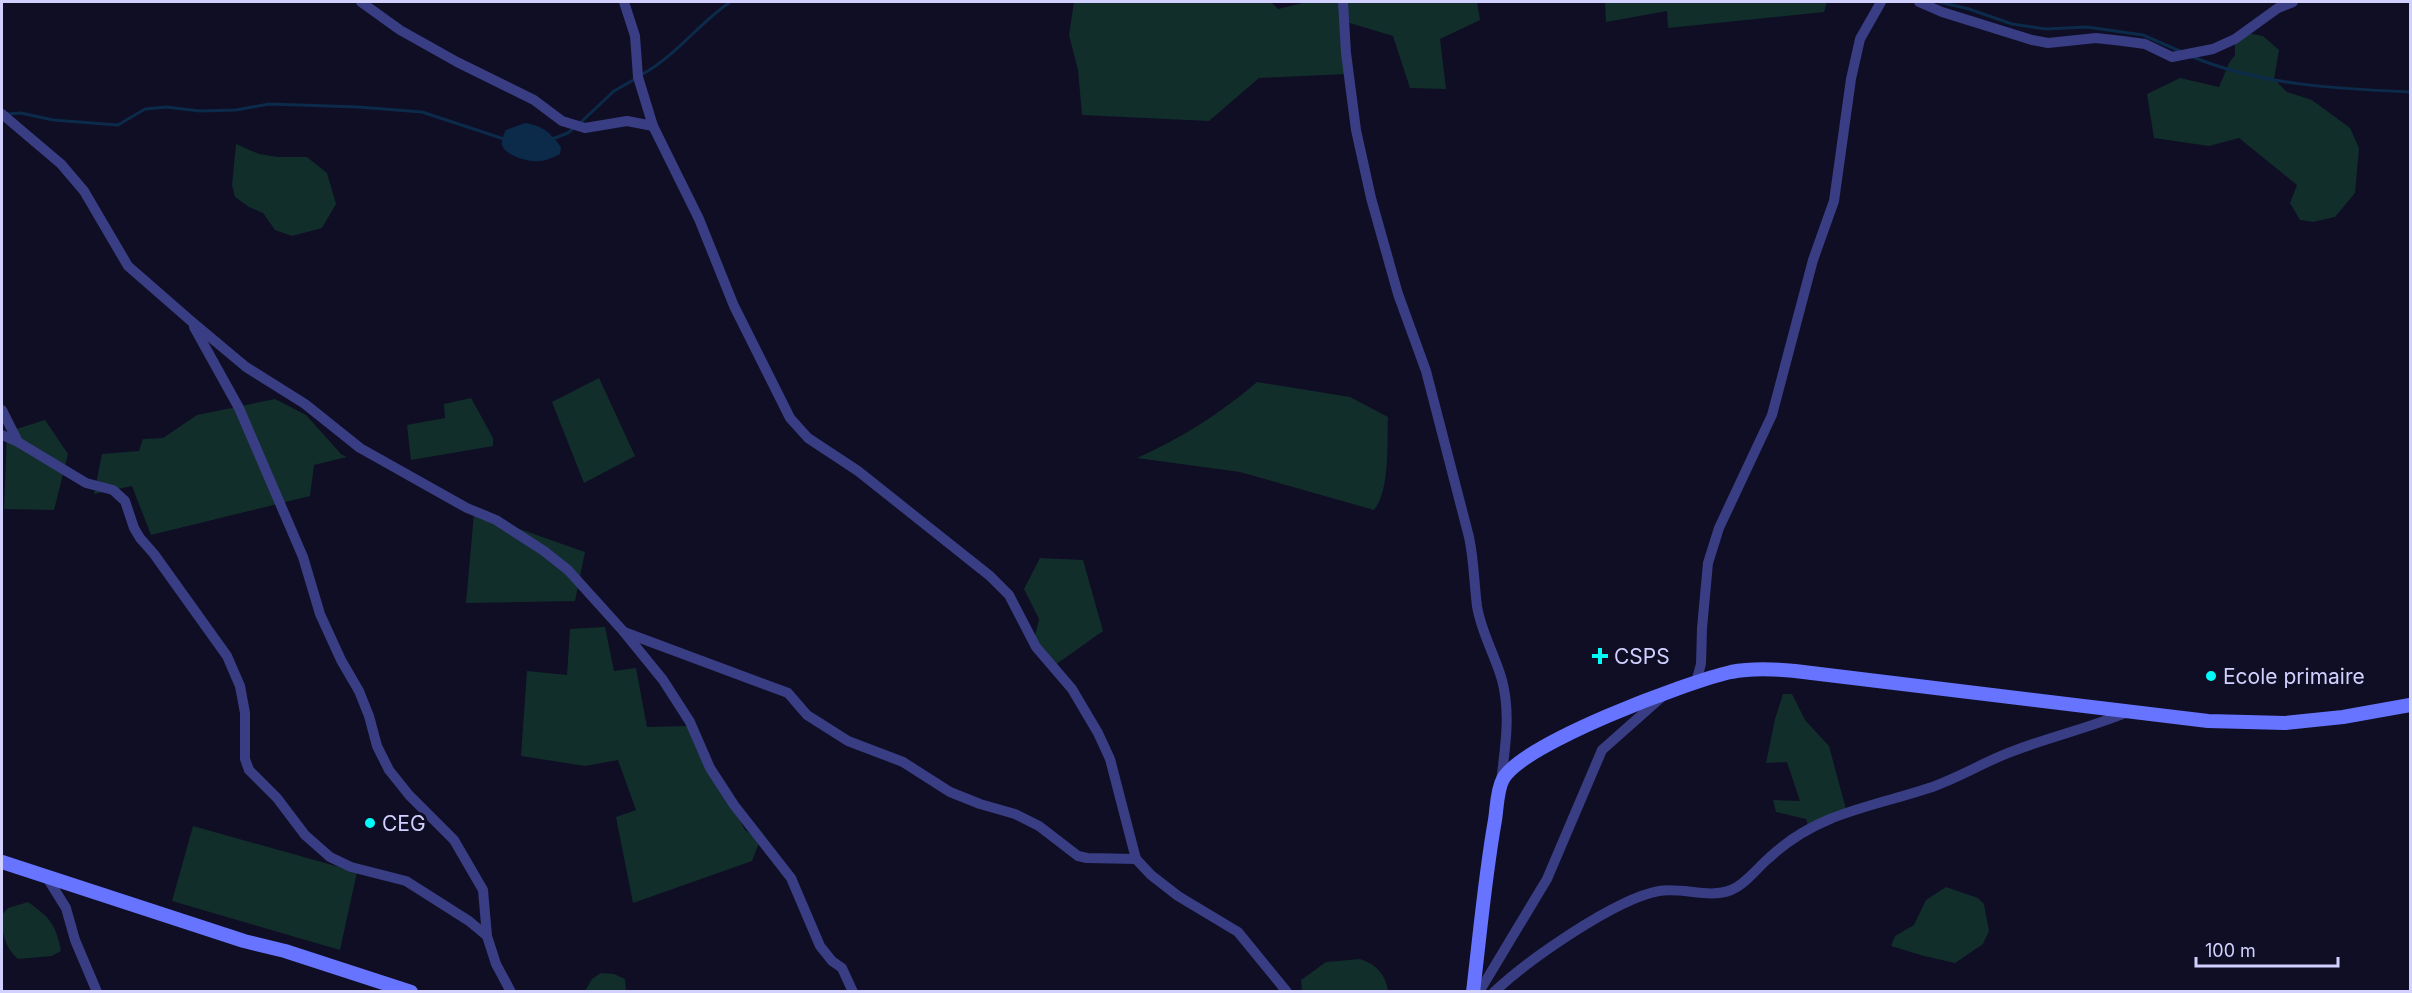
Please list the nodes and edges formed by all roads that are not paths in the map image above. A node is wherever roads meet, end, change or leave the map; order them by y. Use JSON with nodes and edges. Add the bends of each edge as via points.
{"nodes":[{"id":1,"x":361,"y":2,"type":"edge"},
{"id":2,"x":624,"y":2,"type":"edge"},
{"id":3,"x":1343,"y":2,"type":"edge"},
{"id":4,"x":1881,"y":2,"type":"edge"},
{"id":5,"x":1920,"y":2,"type":"edge"},
{"id":6,"x":2293,"y":2,"type":"edge"},
{"id":7,"x":2,"y":114,"type":"edge"},
{"id":8,"x":653,"y":126,"type":"junction"},
{"id":9,"x":191,"y":321,"type":"junction"},
{"id":10,"x":2,"y":410,"type":"edge"},
{"id":11,"x":2,"y":435,"type":"edge"},
{"id":12,"x":18,"y":442,"type":"junction"},
{"id":13,"x":624,"y":632,"type":"junction"},
{"id":14,"x":1696,"y":682,"type":"junction"},
{"id":15,"x":1669,"y":691,"type":"junction"},
{"id":16,"x":2410,"y":705,"type":"edge"},
{"id":17,"x":2128,"y":712,"type":"junction"},
{"id":18,"x":1501,"y":782,"type":"junction"},
{"id":19,"x":1136,"y":859,"type":"junction"},
{"id":20,"x":2,"y":862,"type":"edge"},
{"id":21,"x":46,"y":876,"type":"junction"},
{"id":22,"x":487,"y":936,"type":"junction"},
{"id":23,"x":97,"y":992,"type":"edge"},
{"id":24,"x":411,"y":992,"type":"edge"},
{"id":25,"x":511,"y":992,"type":"edge"},
{"id":26,"x":853,"y":992,"type":"edge"},
{"id":27,"x":1287,"y":992,"type":"edge"},
{"id":28,"x":1473,"y":992,"type":"edge"},
{"id":29,"x":1479,"y":992,"type":"edge"},
{"id":30,"x":1494,"y":992,"type":"edge"}],
"edges":[{"from":1,"to":8,"type":"street","via":[[400,30],[534,100],[562,121],[585,128],[627,121]]},
{"from":2,"to":8,"type":"street"},
{"from":3,"to":18,"type":"street","via":[[1356,130],[1371,198],[1398,294],[1429,382],[1474,559],[1482,627],[1502,680],[1507,732]]},
{"from":4,"to":14,"type":"street","via":[[1860,39],[1834,201],[1813,260],[1772,415],[1732,496],[1712,552]]},
{"from":5,"to":6,"type":"street","via":[[2048,44],[2096,38],[2145,45],[2172,57],[2212,49],[2235,39],[2278,8]]},
{"from":7,"to":9,"type":"street","via":[[61,164],[84,191],[128,266]]},
{"from":8,"to":19,"type":"street","via":[[699,219],[734,306],[790,418],[808,438],[858,471],[990,576],[1009,596],[1036,647],[1072,689],[1098,733],[1110,759]]},
{"from":9,"to":13,"type":"street","via":[[360,448],[544,550],[568,570]]},
{"from":9,"to":22,"type":"street","via":[[239,408],[303,557],[320,615],[369,716],[377,746],[389,770],[409,795],[454,840],[483,890]]},
{"from":10,"to":12,"type":"street"},
{"from":11,"to":12,"type":"street"},
{"from":12,"to":22,"type":"street","via":[[86,483],[113,490],[125,501],[140,538],[226,656],[240,686],[249,770],[305,835],[330,857],[351,867],[406,881]]},
{"from":13,"to":19,"type":"street","via":[[788,693],[807,715],[848,741],[903,762],[950,792],[1015,814],[1039,826],[1078,856]]},
{"from":13,"to":26,"type":"street","via":[[663,680],[690,722],[710,768],[734,805],[792,878],[820,946],[842,968]]},
{"from":14,"to":15,"type":"street"},
{"from":14,"to":17,"type":"street","via":[[1747,670],[1795,670]]},
{"from":15,"to":18,"type":"street","via":[[1565,736],[1515,765]]},
{"from":15,"to":29,"type":"street","via":[[1602,750],[1547,879]]},
{"from":16,"to":17,"type":"street","via":[[2285,723],[2208,721]]},
{"from":17,"to":30,"type":"street","via":[[2016,750],[1930,788],[1830,819],[1808,829],[1734,889],[1722,893],[1658,891],[1638,898],[1566,938]]},
{"from":18,"to":28,"type":"street"},
{"from":19,"to":27,"type":"street","via":[[1178,896],[1238,932]]},
{"from":20,"to":21,"type":"street"},
{"from":21,"to":23,"type":"street","via":[[66,908]]},
{"from":21,"to":24,"type":"street"},
{"from":22,"to":25,"type":"street"}]}
